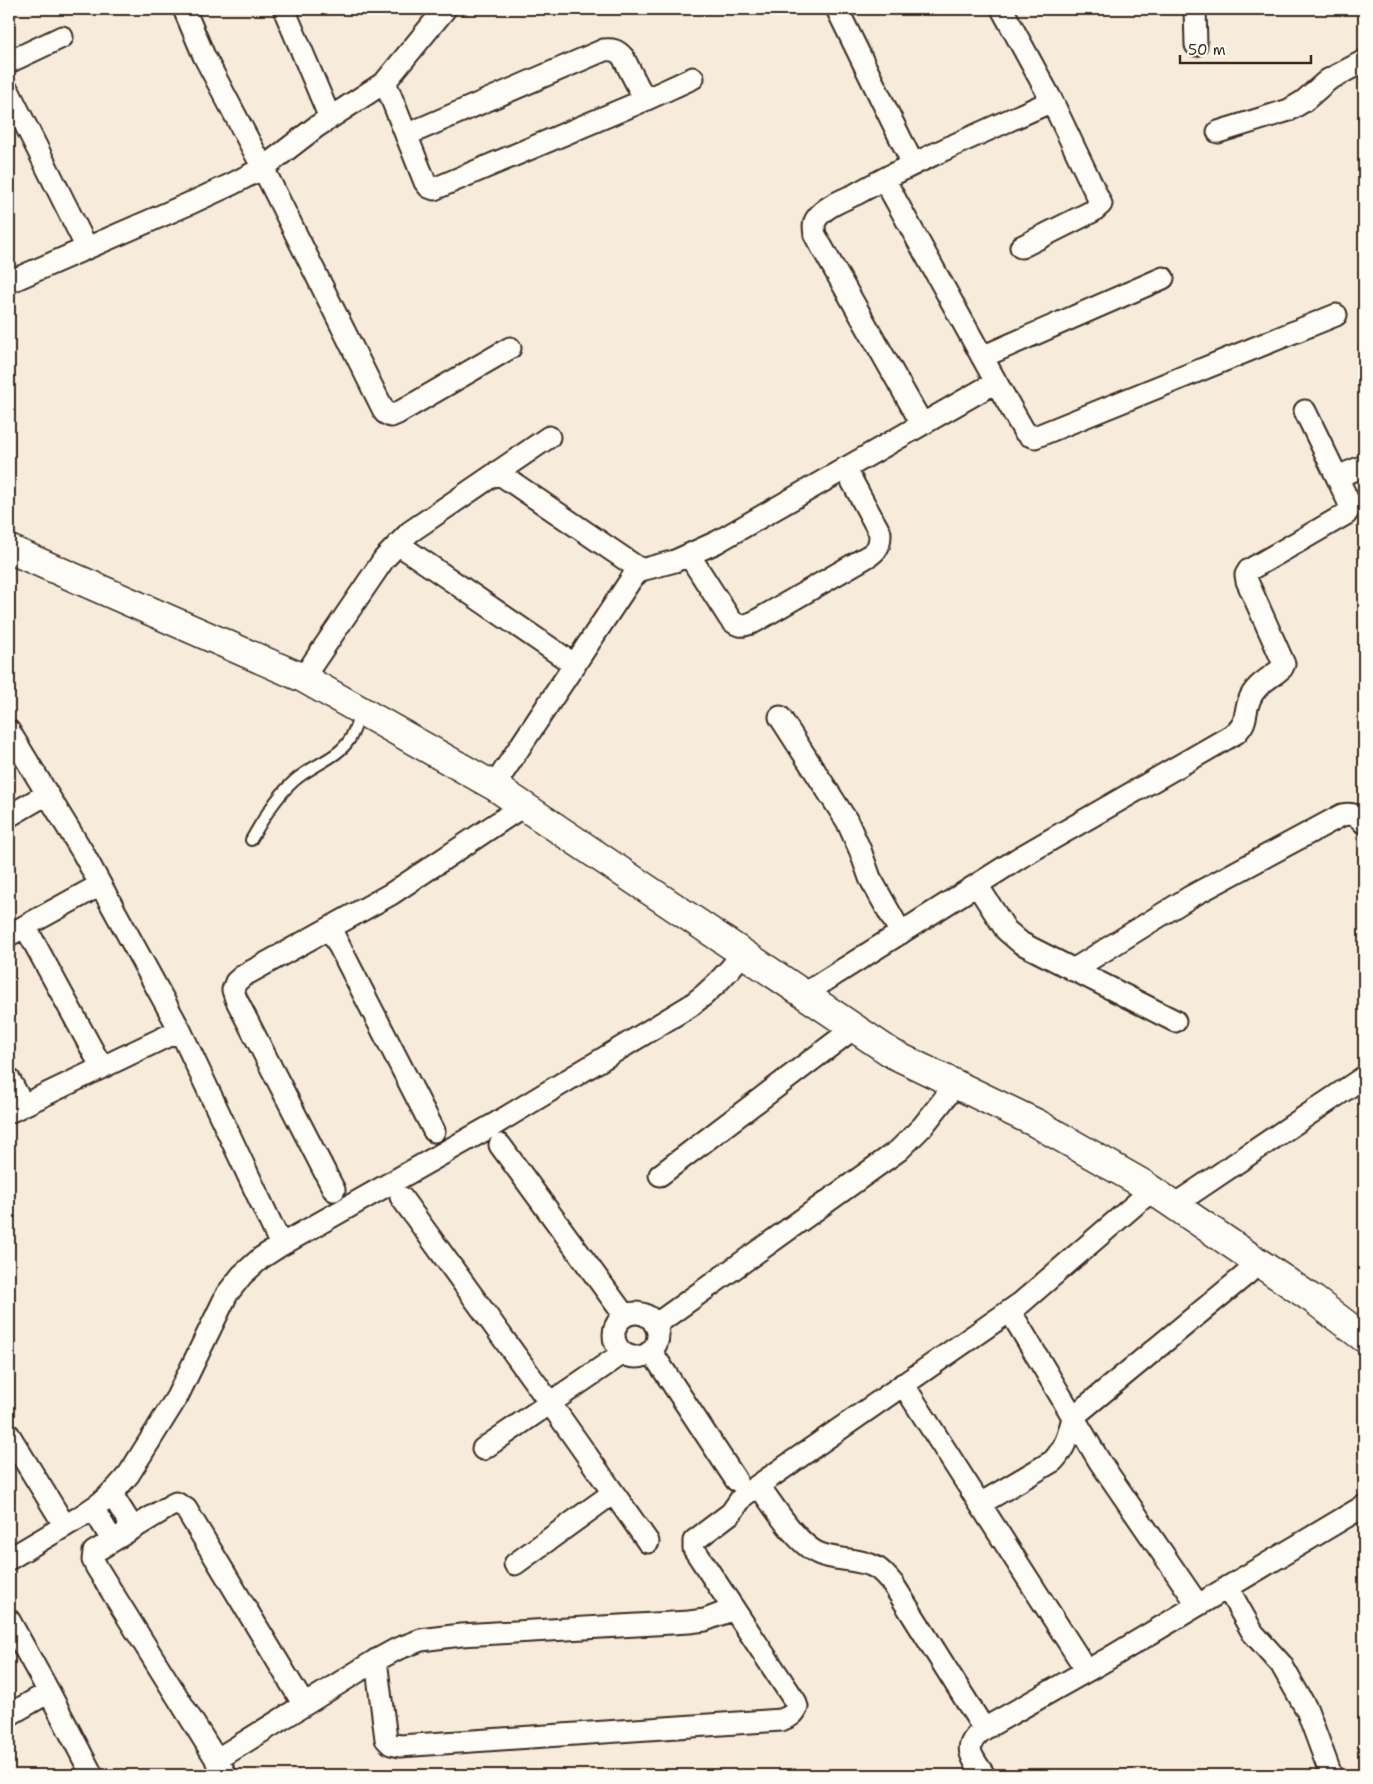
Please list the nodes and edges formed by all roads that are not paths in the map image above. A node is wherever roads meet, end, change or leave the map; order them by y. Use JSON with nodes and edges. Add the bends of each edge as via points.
{"nodes":[{"id":1,"x":184,"y":9,"type":"edge"},
{"id":2,"x":284,"y":9,"type":"edge"},
{"id":3,"x":445,"y":9,"type":"edge"},
{"id":4,"x":837,"y":9,"type":"edge"},
{"id":5,"x":1002,"y":9,"type":"edge"},
{"id":6,"x":1195,"y":9,"type":"edge"},
{"id":7,"x":62,"y":37,"type":"dead end"},
{"id":8,"x":1196,"y":45,"type":"dead end"},
{"id":9,"x":9,"y":62,"type":"edge"},
{"id":10,"x":1364,"y":62,"type":"edge"},
{"id":11,"x":692,"y":78,"type":"dead end"},
{"id":12,"x":385,"y":82,"type":"junction"},
{"id":13,"x":9,"y":92,"type":"edge"},
{"id":14,"x":645,"y":100,"type":"junction"},
{"id":15,"x":1052,"y":101,"type":"junction"},
{"id":16,"x":330,"y":118,"type":"junction"},
{"id":17,"x":1218,"y":132,"type":"dead end"},
{"id":18,"x":406,"y":135,"type":"junction"},
{"id":19,"x":913,"y":164,"type":"junction"},
{"id":20,"x":262,"y":168,"type":"junction"},
{"id":21,"x":884,"y":179,"type":"junction"},
{"id":22,"x":87,"y":248,"type":"junction"},
{"id":23,"x":1021,"y":248,"type":"dead end"},
{"id":24,"x":1163,"y":278,"type":"dead end"},
{"id":25,"x":9,"y":282,"type":"edge"},
{"id":26,"x":1336,"y":315,"type":"dead end"},
{"id":27,"x":510,"y":348,"type":"dead end"},
{"id":28,"x":982,"y":357,"type":"junction"},
{"id":29,"x":996,"y":382,"type":"junction"},
{"id":30,"x":1305,"y":411,"type":"dead end"},
{"id":31,"x":922,"y":424,"type":"junction"},
{"id":32,"x":550,"y":437,"type":"dead end"},
{"id":33,"x":1364,"y":466,"type":"edge"},
{"id":34,"x":845,"y":468,"type":"junction"},
{"id":35,"x":497,"y":472,"type":"junction"},
{"id":36,"x":1337,"y":476,"type":"junction"},
{"id":37,"x":398,"y":544,"type":"junction"},
{"id":38,"x":9,"y":549,"type":"edge"},
{"id":39,"x":689,"y":554,"type":"junction"},
{"id":40,"x":641,"y":570,"type":"junction"},
{"id":41,"x":575,"y":665,"type":"junction"},
{"id":42,"x":303,"y":678,"type":"junction"},
{"id":43,"x":361,"y":711,"type":"junction"},
{"id":44,"x":780,"y":717,"type":"dead end"},
{"id":45,"x":10,"y":735,"type":"edge"},
{"id":46,"x":494,"y":786,"type":"junction"},
{"id":47,"x":47,"y":794,"type":"junction"},
{"id":48,"x":523,"y":806,"type":"junction"},
{"id":49,"x":9,"y":816,"type":"edge"},
{"id":50,"x":1364,"y":823,"type":"edge"},
{"id":51,"x":251,"y":840,"type":"dead end"},
{"id":52,"x":100,"y":885,"type":"junction"},
{"id":53,"x":977,"y":885,"type":"junction"},
{"id":54,"x":330,"y":928,"type":"junction"},
{"id":55,"x":17,"y":931,"type":"edge"},
{"id":56,"x":900,"y":933,"type":"junction"},
{"id":57,"x":743,"y":953,"type":"junction"},
{"id":58,"x":1074,"y":970,"type":"junction"},
{"id":59,"x":804,"y":994,"type":"junction"},
{"id":60,"x":1175,"y":1021,"type":"dead end"},
{"id":61,"x":854,"y":1028,"type":"junction"},
{"id":62,"x":180,"y":1030,"type":"junction"},
{"id":63,"x":101,"y":1066,"type":"junction"},
{"id":64,"x":1364,"y":1077,"type":"edge"},
{"id":65,"x":9,"y":1079,"type":"edge"},
{"id":66,"x":956,"y":1084,"type":"junction"},
{"id":67,"x":16,"y":1108,"type":"edge"},
{"id":68,"x":434,"y":1132,"type":"dead end"},
{"id":69,"x":500,"y":1145,"type":"dead end"},
{"id":70,"x":660,"y":1175,"type":"dead end"},
{"id":71,"x":334,"y":1190,"type":"dead end"},
{"id":72,"x":1152,"y":1190,"type":"junction"},
{"id":73,"x":401,"y":1197,"type":"dead end"},
{"id":74,"x":1174,"y":1205,"type":"junction"},
{"id":75,"x":281,"y":1245,"type":"junction"},
{"id":76,"x":1260,"y":1263,"type":"junction"},
{"id":77,"x":1010,"y":1311,"type":"junction"},
{"id":78,"x":625,"y":1316,"type":"junction"},
{"id":79,"x":655,"y":1325,"type":"junction"},
{"id":80,"x":1364,"y":1338,"type":"edge"},
{"id":81,"x":651,"y":1351,"type":"junction"},
{"id":82,"x":623,"y":1353,"type":"junction"},
{"id":83,"x":903,"y":1384,"type":"junction"},
{"id":84,"x":550,"y":1403,"type":"junction"},
{"id":85,"x":1073,"y":1416,"type":"junction"},
{"id":86,"x":9,"y":1435,"type":"edge"},
{"id":87,"x":483,"y":1449,"type":"dead end"},
{"id":88,"x":736,"y":1480,"type":"dead end"},
{"id":89,"x":759,"y":1486,"type":"junction"},
{"id":90,"x":112,"y":1493,"type":"junction"},
{"id":91,"x":613,"y":1493,"type":"junction"},
{"id":92,"x":980,"y":1504,"type":"junction"},
{"id":93,"x":1364,"y":1506,"type":"edge"},
{"id":94,"x":93,"y":1508,"type":"junction"},
{"id":95,"x":65,"y":1526,"type":"junction"},
{"id":96,"x":133,"y":1528,"type":"junction"},
{"id":97,"x":112,"y":1540,"type":"junction"},
{"id":98,"x":648,"y":1542,"type":"dead end"},
{"id":99,"x":9,"y":1559,"type":"edge"},
{"id":100,"x":515,"y":1564,"type":"dead end"},
{"id":101,"x":1227,"y":1587,"type":"junction"},
{"id":102,"x":1198,"y":1605,"type":"junction"},
{"id":103,"x":734,"y":1610,"type":"junction"},
{"id":104,"x":9,"y":1620,"type":"edge"},
{"id":105,"x":376,"y":1660,"type":"junction"},
{"id":106,"x":1087,"y":1671,"type":"junction"},
{"id":107,"x":49,"y":1692,"type":"junction"},
{"id":108,"x":304,"y":1705,"type":"junction"},
{"id":109,"x":9,"y":1715,"type":"edge"},
{"id":110,"x":984,"y":1729,"type":"junction"},
{"id":111,"x":221,"y":1767,"type":"edge"},
{"id":112,"x":92,"y":1775,"type":"edge"},
{"id":113,"x":984,"y":1775,"type":"edge"},
{"id":114,"x":1331,"y":1775,"type":"edge"}],
"edges":[{"from":1,"to":20,"type":"street","via":[[204,56]]},
{"from":2,"to":16,"type":"street"},
{"from":3,"to":12,"type":"street"},
{"from":4,"to":19,"type":"street"},
{"from":5,"to":15,"type":"street"},
{"from":6,"to":8,"type":"street"},
{"from":7,"to":9,"type":"street"},
{"from":10,"to":17,"type":"street","via":[[1328,80],[1289,110]]},
{"from":11,"to":14,"type":"street"},
{"from":12,"to":16,"type":"street"},
{"from":12,"to":18,"type":"street"},
{"from":13,"to":22,"type":"street"},
{"from":14,"to":18,"type":"street","via":[[623,57],[611,49]]},
{"from":14,"to":18,"type":"street","via":[[434,189],[425,182]]},
{"from":15,"to":19,"type":"street"},
{"from":15,"to":23,"type":"street","via":[[1101,204],[1093,212]]},
{"from":16,"to":20,"type":"street"},
{"from":19,"to":21,"type":"street"},
{"from":20,"to":22,"type":"street"},
{"from":20,"to":27,"type":"street","via":[[385,413],[391,416],[398,413]]},
{"from":21,"to":28,"type":"street"},
{"from":21,"to":31,"type":"street","via":[[824,211],[813,226],[815,236]]},
{"from":22,"to":25,"type":"street"},
{"from":24,"to":28,"type":"street"},
{"from":26,"to":29,"type":"street","via":[[1035,437],[1024,431]]},
{"from":28,"to":29,"type":"street"},
{"from":29,"to":31,"type":"street"},
{"from":30,"to":36,"type":"street"},
{"from":31,"to":34,"type":"street"},
{"from":32,"to":35,"type":"street"},
{"from":33,"to":36,"type":"street"},
{"from":34,"to":39,"type":"street","via":[[717,542]]},
{"from":34,"to":39,"type":"street","via":[[880,533],[877,550],[754,622],[736,625],[730,619]]},
{"from":35,"to":37,"type":"street","via":[[410,532]]},
{"from":35,"to":40,"type":"street"},
{"from":36,"to":53,"type":"street","via":[[1350,505],[1346,514],[1249,570],[1246,575],[1284,664],[1253,694],[1242,726],[1227,738]]},
{"from":37,"to":41,"type":"street"},
{"from":37,"to":42,"type":"street","via":[[384,559]]},
{"from":38,"to":42,"type":"street"},
{"from":39,"to":40,"type":"street"},
{"from":40,"to":41,"type":"street","via":[[632,578]]},
{"from":41,"to":46,"type":"street"},
{"from":42,"to":43,"type":"street"},
{"from":43,"to":46,"type":"street"},
{"from":43,"to":51,"type":"lane","via":[[351,737],[342,748],[293,782],[264,817]]},
{"from":44,"to":56,"type":"street","via":[[846,821],[870,878]]},
{"from":45,"to":47,"type":"street"},
{"from":46,"to":48,"type":"street"},
{"from":47,"to":49,"type":"street"},
{"from":47,"to":52,"type":"street"},
{"from":48,"to":54,"type":"street","via":[[391,894]]},
{"from":48,"to":57,"type":"street"},
{"from":50,"to":58,"type":"street","via":[[1356,816],[1342,815],[1190,897]]},
{"from":52,"to":55,"type":"street"},
{"from":52,"to":62,"type":"street"},
{"from":53,"to":56,"type":"street"},
{"from":53,"to":58,"type":"street","via":[[1006,930],[1021,943]]},
{"from":54,"to":68,"type":"street"},
{"from":54,"to":71,"type":"street","via":[[243,976],[233,990]]},
{"from":55,"to":63,"type":"street"},
{"from":56,"to":59,"type":"street"},
{"from":57,"to":59,"type":"street"},
{"from":57,"to":75,"type":"street","via":[[717,985],[690,1006],[495,1124]]},
{"from":58,"to":60,"type":"street"},
{"from":59,"to":61,"type":"street"},
{"from":61,"to":66,"type":"street","via":[[893,1054]]},
{"from":61,"to":70,"type":"street"},
{"from":62,"to":63,"type":"street"},
{"from":62,"to":75,"type":"street"},
{"from":63,"to":67,"type":"street"},
{"from":64,"to":74,"type":"street"},
{"from":65,"to":67,"type":"street"},
{"from":66,"to":72,"type":"street","via":[[1036,1124]]},
{"from":66,"to":79,"type":"street","via":[[924,1126],[899,1150]]},
{"from":69,"to":78,"type":"street"},
{"from":72,"to":74,"type":"street"},
{"from":72,"to":77,"type":"street"},
{"from":73,"to":84,"type":"street"},
{"from":74,"to":76,"type":"street"},
{"from":75,"to":90,"type":"street","via":[[242,1275],[227,1294],[177,1398],[130,1474]]},
{"from":76,"to":80,"type":"street"},
{"from":76,"to":85,"type":"street"},
{"from":77,"to":83,"type":"street"},
{"from":77,"to":85,"type":"street"},
{"from":78,"to":79,"type":"street","via":[[645,1316]]},
{"from":78,"to":82,"type":"street","via":[[614,1334]]},
{"from":79,"to":81,"type":"street","via":[[657,1338]]},
{"from":81,"to":82,"type":"street","via":[[638,1357]]},
{"from":81,"to":88,"type":"street"},
{"from":82,"to":84,"type":"street"},
{"from":83,"to":89,"type":"street"},
{"from":83,"to":92,"type":"street"},
{"from":84,"to":87,"type":"street"},
{"from":84,"to":91,"type":"street"},
{"from":85,"to":92,"type":"street","via":[[1067,1442],[1053,1461]]},
{"from":85,"to":102,"type":"street","via":[[1100,1462]]},
{"from":86,"to":95,"type":"street"},
{"from":89,"to":103,"type":"street","via":[[743,1496],[731,1513],[697,1538],[693,1545]]},
{"from":89,"to":110,"type":"street","via":[[795,1534],[819,1554],[863,1562],[877,1568],[894,1584]]},
{"from":90,"to":94,"type":"street"},
{"from":90,"to":96,"type":"street"},
{"from":91,"to":98,"type":"street"},
{"from":91,"to":100,"type":"street"},
{"from":92,"to":106,"type":"street"},
{"from":93,"to":101,"type":"street"},
{"from":94,"to":95,"type":"street"},
{"from":94,"to":97,"type":"street"},
{"from":95,"to":99,"type":"street"},
{"from":96,"to":97,"type":"street"},
{"from":96,"to":108,"type":"street","via":[[176,1503],[186,1509]]},
{"from":97,"to":111,"type":"street","via":[[94,1552],[97,1568]]},
{"from":101,"to":102,"type":"street"},
{"from":101,"to":114,"type":"street","via":[[1253,1633],[1281,1664],[1306,1710]]},
{"from":102,"to":106,"type":"street"},
{"from":103,"to":105,"type":"street","via":[[689,1622],[421,1640]]},
{"from":103,"to":105,"type":"street","via":[[794,1701],[797,1707],[790,1717],[400,1746],[386,1739]]},
{"from":104,"to":107,"type":"street"},
{"from":105,"to":108,"type":"street"},
{"from":106,"to":110,"type":"street"},
{"from":107,"to":109,"type":"street"},
{"from":107,"to":112,"type":"street"},
{"from":108,"to":111,"type":"street"},
{"from":110,"to":113,"type":"street","via":[[970,1743],[969,1752]]}]}
